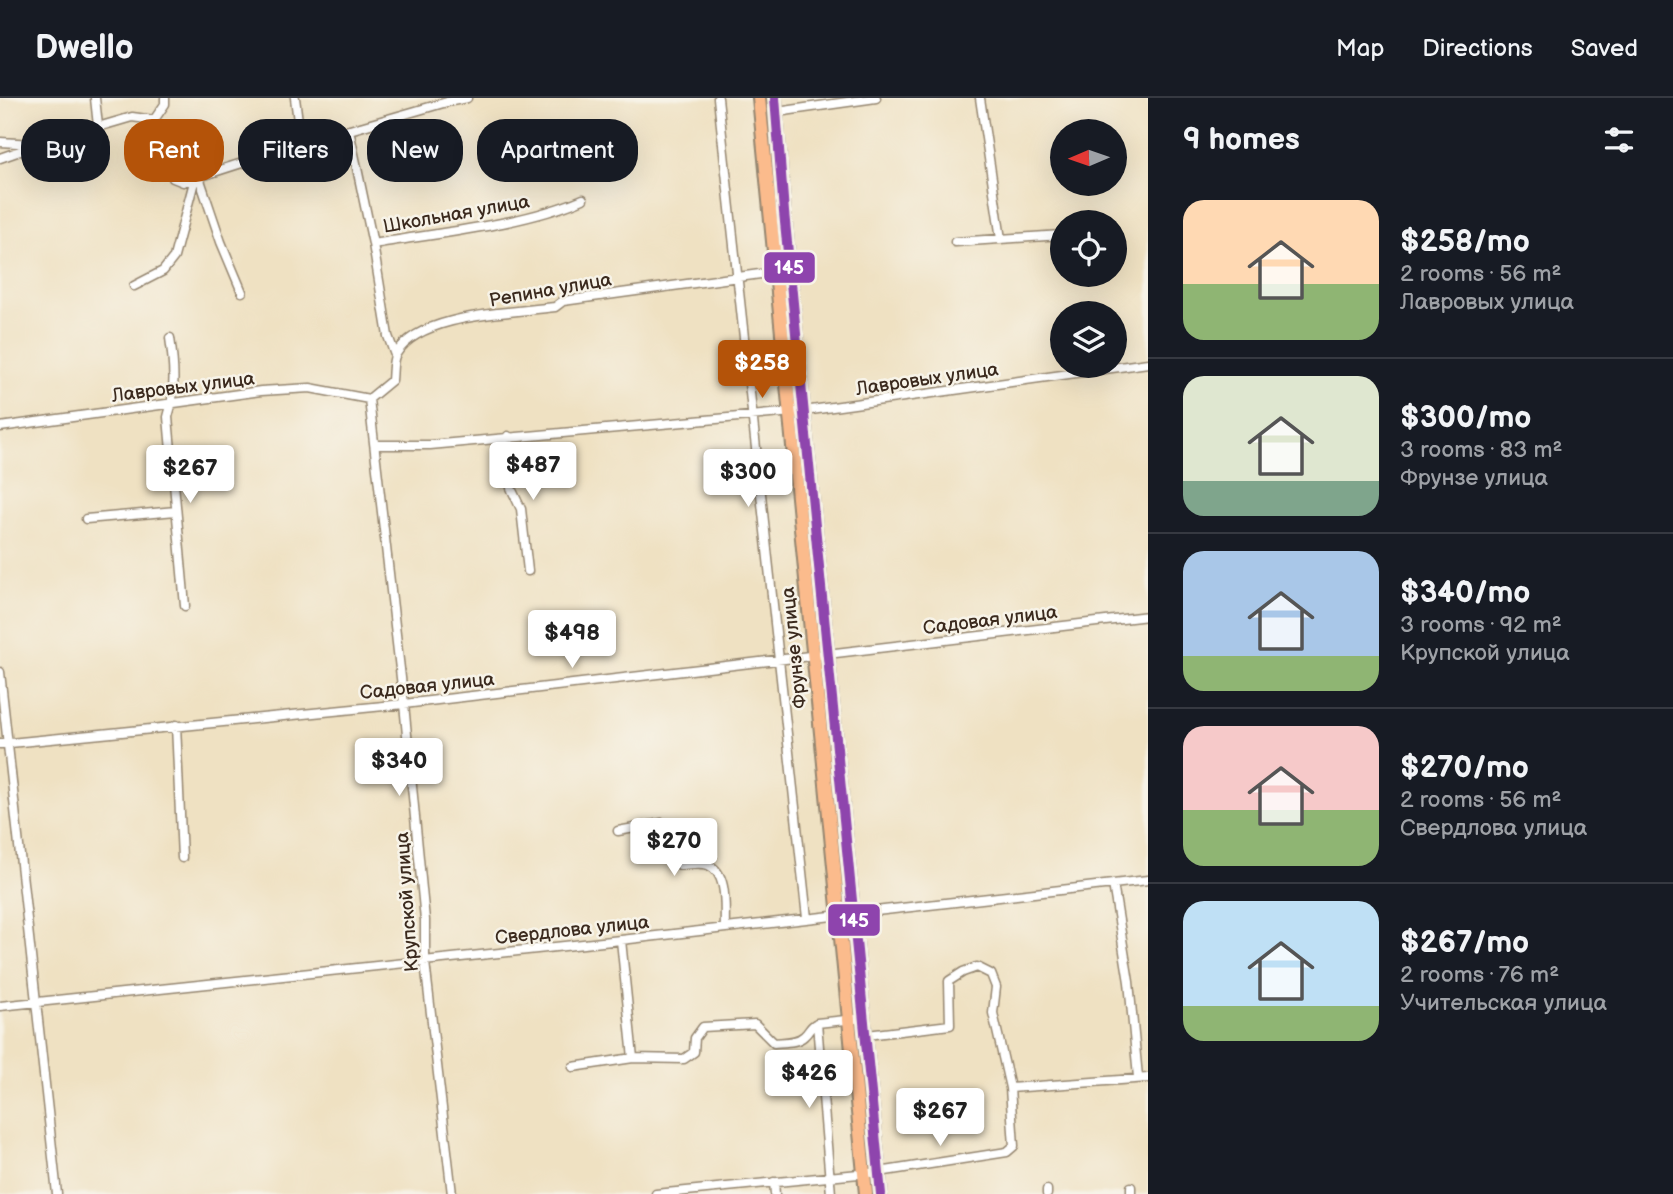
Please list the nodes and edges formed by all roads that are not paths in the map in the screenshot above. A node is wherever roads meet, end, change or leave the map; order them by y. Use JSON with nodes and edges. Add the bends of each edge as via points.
{"nodes":[{"id":1,"x":95,"y":98,"type":"edge"},
{"id":2,"x":165,"y":98,"type":"edge"},
{"id":3,"x":295,"y":98,"type":"edge"},
{"id":4,"x":467,"y":98,"type":"edge"},
{"id":5,"x":718,"y":98,"type":"edge"},
{"id":6,"x":759,"y":98,"type":"edge"},
{"id":7,"x":775,"y":98,"type":"edge"},
{"id":8,"x":876,"y":98,"type":"edge"},
{"id":9,"x":980,"y":98,"type":"edge"},
{"id":10,"x":776,"y":112,"type":"junction"},
{"id":11,"x":97,"y":119,"type":"edge"},
{"id":12,"x":125,"y":119,"type":"edge"},
{"id":13,"x":146,"y":119,"type":"edge"},
{"id":14,"x":154,"y":119,"type":"edge"},
{"id":15,"x":298,"y":119,"type":"edge"},
{"id":16,"x":353,"y":129,"type":"edge"},
{"id":17,"x":0,"y":142,"type":"edge"},
{"id":18,"x":21,"y":143,"type":"edge"},
{"id":19,"x":353,"y":149,"type":"edge"},
{"id":20,"x":21,"y":151,"type":"edge"},
{"id":21,"x":0,"y":158,"type":"edge"},
{"id":22,"x":196,"y":182,"type":"edge"},
{"id":23,"x":199,"y":182,"type":"edge"},
{"id":24,"x":583,"y":199,"type":"dead end"},
{"id":25,"x":1050,"y":236,"type":"edge"},
{"id":26,"x":1001,"y":239,"type":"junction"},
{"id":27,"x":955,"y":242,"type":"dead end"},
{"id":28,"x":373,"y":244,"type":"junction"},
{"id":29,"x":775,"y":272,"type":"junction"},
{"id":30,"x":737,"y":277,"type":"junction"},
{"id":31,"x":134,"y":286,"type":"dead end"},
{"id":32,"x":242,"y":292,"type":"dead end"},
{"id":33,"x":170,"y":338,"type":"dead end"},
{"id":34,"x":395,"y":355,"type":"junction"},
{"id":35,"x":1148,"y":363,"type":"edge"},
{"id":36,"x":369,"y":399,"type":"junction"},
{"id":37,"x":173,"y":402,"type":"junction"},
{"id":38,"x":804,"y":411,"type":"junction"},
{"id":39,"x":789,"y":413,"type":"junction"},
{"id":40,"x":753,"y":416,"type":"junction"},
{"id":41,"x":0,"y":428,"type":"edge"},
{"id":42,"x":508,"y":436,"type":"junction"},
{"id":43,"x":375,"y":445,"type":"junction"},
{"id":44,"x":176,"y":511,"type":"junction"},
{"id":45,"x":86,"y":519,"type":"dead end"},
{"id":46,"x":528,"y":570,"type":"dead end"},
{"id":47,"x":185,"y":606,"type":"dead end"},
{"id":48,"x":1148,"y":616,"type":"edge"},
{"id":49,"x":828,"y":654,"type":"junction"},
{"id":50,"x":813,"y":656,"type":"junction"},
{"id":51,"x":779,"y":660,"type":"junction"},
{"id":52,"x":0,"y":671,"type":"edge"},
{"id":53,"x":404,"y":704,"type":"junction"},
{"id":54,"x":176,"y":725,"type":"junction"},
{"id":55,"x":4,"y":743,"type":"edge"},
{"id":56,"x":618,"y":831,"type":"dead end"},
{"id":57,"x":182,"y":858,"type":"dead end"},
{"id":58,"x":1148,"y":880,"type":"edge"},
{"id":59,"x":1113,"y":884,"type":"junction"},
{"id":60,"x":854,"y":912,"type":"junction"},
{"id":61,"x":840,"y":914,"type":"junction"},
{"id":62,"x":807,"y":918,"type":"junction"},
{"id":63,"x":725,"y":928,"type":"junction"},
{"id":64,"x":621,"y":940,"type":"junction"},
{"id":65,"x":425,"y":962,"type":"junction"},
{"id":66,"x":36,"y":1002,"type":"junction"},
{"id":67,"x":0,"y":1006,"type":"edge"},
{"id":68,"x":865,"y":1018,"type":"junction"},
{"id":69,"x":850,"y":1020,"type":"junction"},
{"id":70,"x":817,"y":1023,"type":"junction"},
{"id":71,"x":867,"y":1035,"type":"junction"},
{"id":72,"x":633,"y":1058,"type":"junction"},
{"id":73,"x":573,"y":1067,"type":"dead end"},
{"id":74,"x":1138,"y":1077,"type":"junction"},
{"id":75,"x":1148,"y":1078,"type":"edge"},
{"id":76,"x":1010,"y":1088,"type":"junction"},
{"id":77,"x":878,"y":1172,"type":"junction"},
{"id":78,"x":864,"y":1173,"type":"junction"},
{"id":79,"x":829,"y":1177,"type":"junction"},
{"id":80,"x":774,"y":1182,"type":"junction"},
{"id":81,"x":57,"y":1194,"type":"edge"},
{"id":82,"x":452,"y":1194,"type":"edge"},
{"id":83,"x":656,"y":1194,"type":"edge"},
{"id":84,"x":775,"y":1194,"type":"edge"},
{"id":85,"x":831,"y":1194,"type":"edge"},
{"id":86,"x":866,"y":1194,"type":"edge"},
{"id":87,"x":881,"y":1194,"type":"edge"}],
"edges":[{"from":1,"to":11,"type":"street"},
{"from":2,"to":14,"type":"street"},
{"from":3,"to":15,"type":"street"},
{"from":4,"to":16,"type":"street"},
{"from":5,"to":30,"type":"street"},
{"from":6,"to":29,"type":"main road","name":"Фрунзе улица"},
{"from":7,"to":10,"type":"main road","name":"Фрунзе улица"},
{"from":8,"to":10,"type":"street"},
{"from":9,"to":26,"type":"street"},
{"from":10,"to":38,"type":"main road","name":"Фрунзе улица"},
{"from":12,"to":13,"type":"street"},
{"from":17,"to":18,"type":"street"},
{"from":19,"to":28,"type":"street"},
{"from":20,"to":21,"type":"street"},
{"from":22,"to":31,"type":"street","via":[[174,257],[163,271]]},
{"from":23,"to":32,"type":"street"},
{"from":24,"to":28,"type":"street","name":"Школьная улица","via":[[562,209]]},
{"from":25,"to":26,"type":"street"},
{"from":26,"to":27,"type":"street"},
{"from":28,"to":34,"type":"street"},
{"from":29,"to":30,"type":"street","name":"Репина улица"},
{"from":29,"to":39,"type":"main road","name":"Фрунзе улица"},
{"from":30,"to":34,"type":"street","name":"Репина улица","via":[[563,300],[555,307],[454,321],[419,332]]},
{"from":30,"to":40,"type":"street"},
{"from":33,"to":37,"type":"street"},
{"from":34,"to":36,"type":"street","name":"Репина улица","via":[[392,380]]},
{"from":35,"to":38,"type":"street","name":"Лавровых улица"},
{"from":36,"to":37,"type":"street","name":"Лавровых улица","via":[[310,388]]},
{"from":36,"to":43,"type":"street","name":"Крупской улица"},
{"from":37,"to":41,"type":"street","name":"Лавровых улица"},
{"from":37,"to":44,"type":"street","via":[[168,417]]},
{"from":38,"to":39,"type":"street","name":"Лавровых улица"},
{"from":38,"to":49,"type":"main road","name":"Фрунзе улица"},
{"from":39,"to":40,"type":"street","name":"Лавровых улица"},
{"from":39,"to":50,"type":"main road","name":"Фрунзе улица"},
{"from":40,"to":42,"type":"street","name":"Лавровых улица"},
{"from":40,"to":51,"type":"street"},
{"from":42,"to":43,"type":"street","name":"Лавровых улица","via":[[430,445]]},
{"from":42,"to":46,"type":"street","via":[[511,488],[521,509]]},
{"from":43,"to":53,"type":"street","name":"Крупской улица"},
{"from":44,"to":45,"type":"street"},
{"from":44,"to":47,"type":"street"},
{"from":48,"to":49,"type":"street","name":"Садовая улица"},
{"from":49,"to":50,"type":"street","name":"Садовая улица"},
{"from":49,"to":60,"type":"main road","name":"Фрунзе улица"},
{"from":50,"to":51,"type":"street","name":"Садовая улица"},
{"from":50,"to":61,"type":"main road","name":"Фрунзе улица"},
{"from":51,"to":53,"type":"street","name":"Садовая улица"},
{"from":51,"to":62,"type":"street"},
{"from":52,"to":55,"type":"street"},
{"from":53,"to":54,"type":"street","name":"Садовая улица"},
{"from":53,"to":65,"type":"street","name":"Крупской улица"},
{"from":54,"to":55,"type":"street","name":"Садовая улица"},
{"from":54,"to":57,"type":"street"},
{"from":55,"to":66,"type":"street"},
{"from":56,"to":63,"type":"street","via":[[662,823],[669,830],[680,865],[706,864],[717,870]]},
{"from":58,"to":59,"type":"street","name":"Свердлова улица"},
{"from":59,"to":60,"type":"street","name":"Свердлова улица"},
{"from":59,"to":74,"type":"street"},
{"from":60,"to":61,"type":"street","name":"Свердлова улица"},
{"from":60,"to":68,"type":"main road","name":"Фрунзе улица"},
{"from":61,"to":62,"type":"street","name":"Свердлова улица"},
{"from":61,"to":69,"type":"main road","name":"Фрунзе улица"},
{"from":62,"to":63,"type":"street","name":"Свердлова улица"},
{"from":63,"to":64,"type":"street","name":"Свердлова улица"},
{"from":64,"to":65,"type":"street","name":"Свердлова улица"},
{"from":64,"to":72,"type":"street"},
{"from":65,"to":66,"type":"street","name":"Свердлова улица"},
{"from":65,"to":82,"type":"street","name":"Крупской улица"},
{"from":66,"to":67,"type":"street","name":"Свердлова улица"},
{"from":66,"to":81,"type":"street"},
{"from":68,"to":69,"type":"street"},
{"from":68,"to":71,"type":"main road","name":"Фрунзе улица"},
{"from":69,"to":70,"type":"street"},
{"from":69,"to":78,"type":"main road","name":"Фрунзе улица"},
{"from":70,"to":72,"type":"street","via":[[794,1041],[774,1043],[755,1024],[703,1027],[689,1057]]},
{"from":70,"to":79,"type":"street"},
{"from":71,"to":76,"type":"street","via":[[950,1025],[949,981],[977,967],[991,974],[996,987],[993,1013]]},
{"from":71,"to":77,"type":"main road","name":"Фрунзе улица"},
{"from":72,"to":73,"type":"street"},
{"from":74,"to":75,"type":"street"},
{"from":74,"to":76,"type":"street"},
{"from":76,"to":77,"type":"street","via":[[1014,1146],[1007,1152]]},
{"from":77,"to":78,"type":"street"},
{"from":77,"to":87,"type":"main road","name":"Фрунзе улица"},
{"from":78,"to":79,"type":"street"},
{"from":78,"to":86,"type":"main road","name":"Фрунзе улица"},
{"from":79,"to":80,"type":"street"},
{"from":79,"to":85,"type":"street"},
{"from":80,"to":83,"type":"street"},
{"from":80,"to":84,"type":"street"}]}
